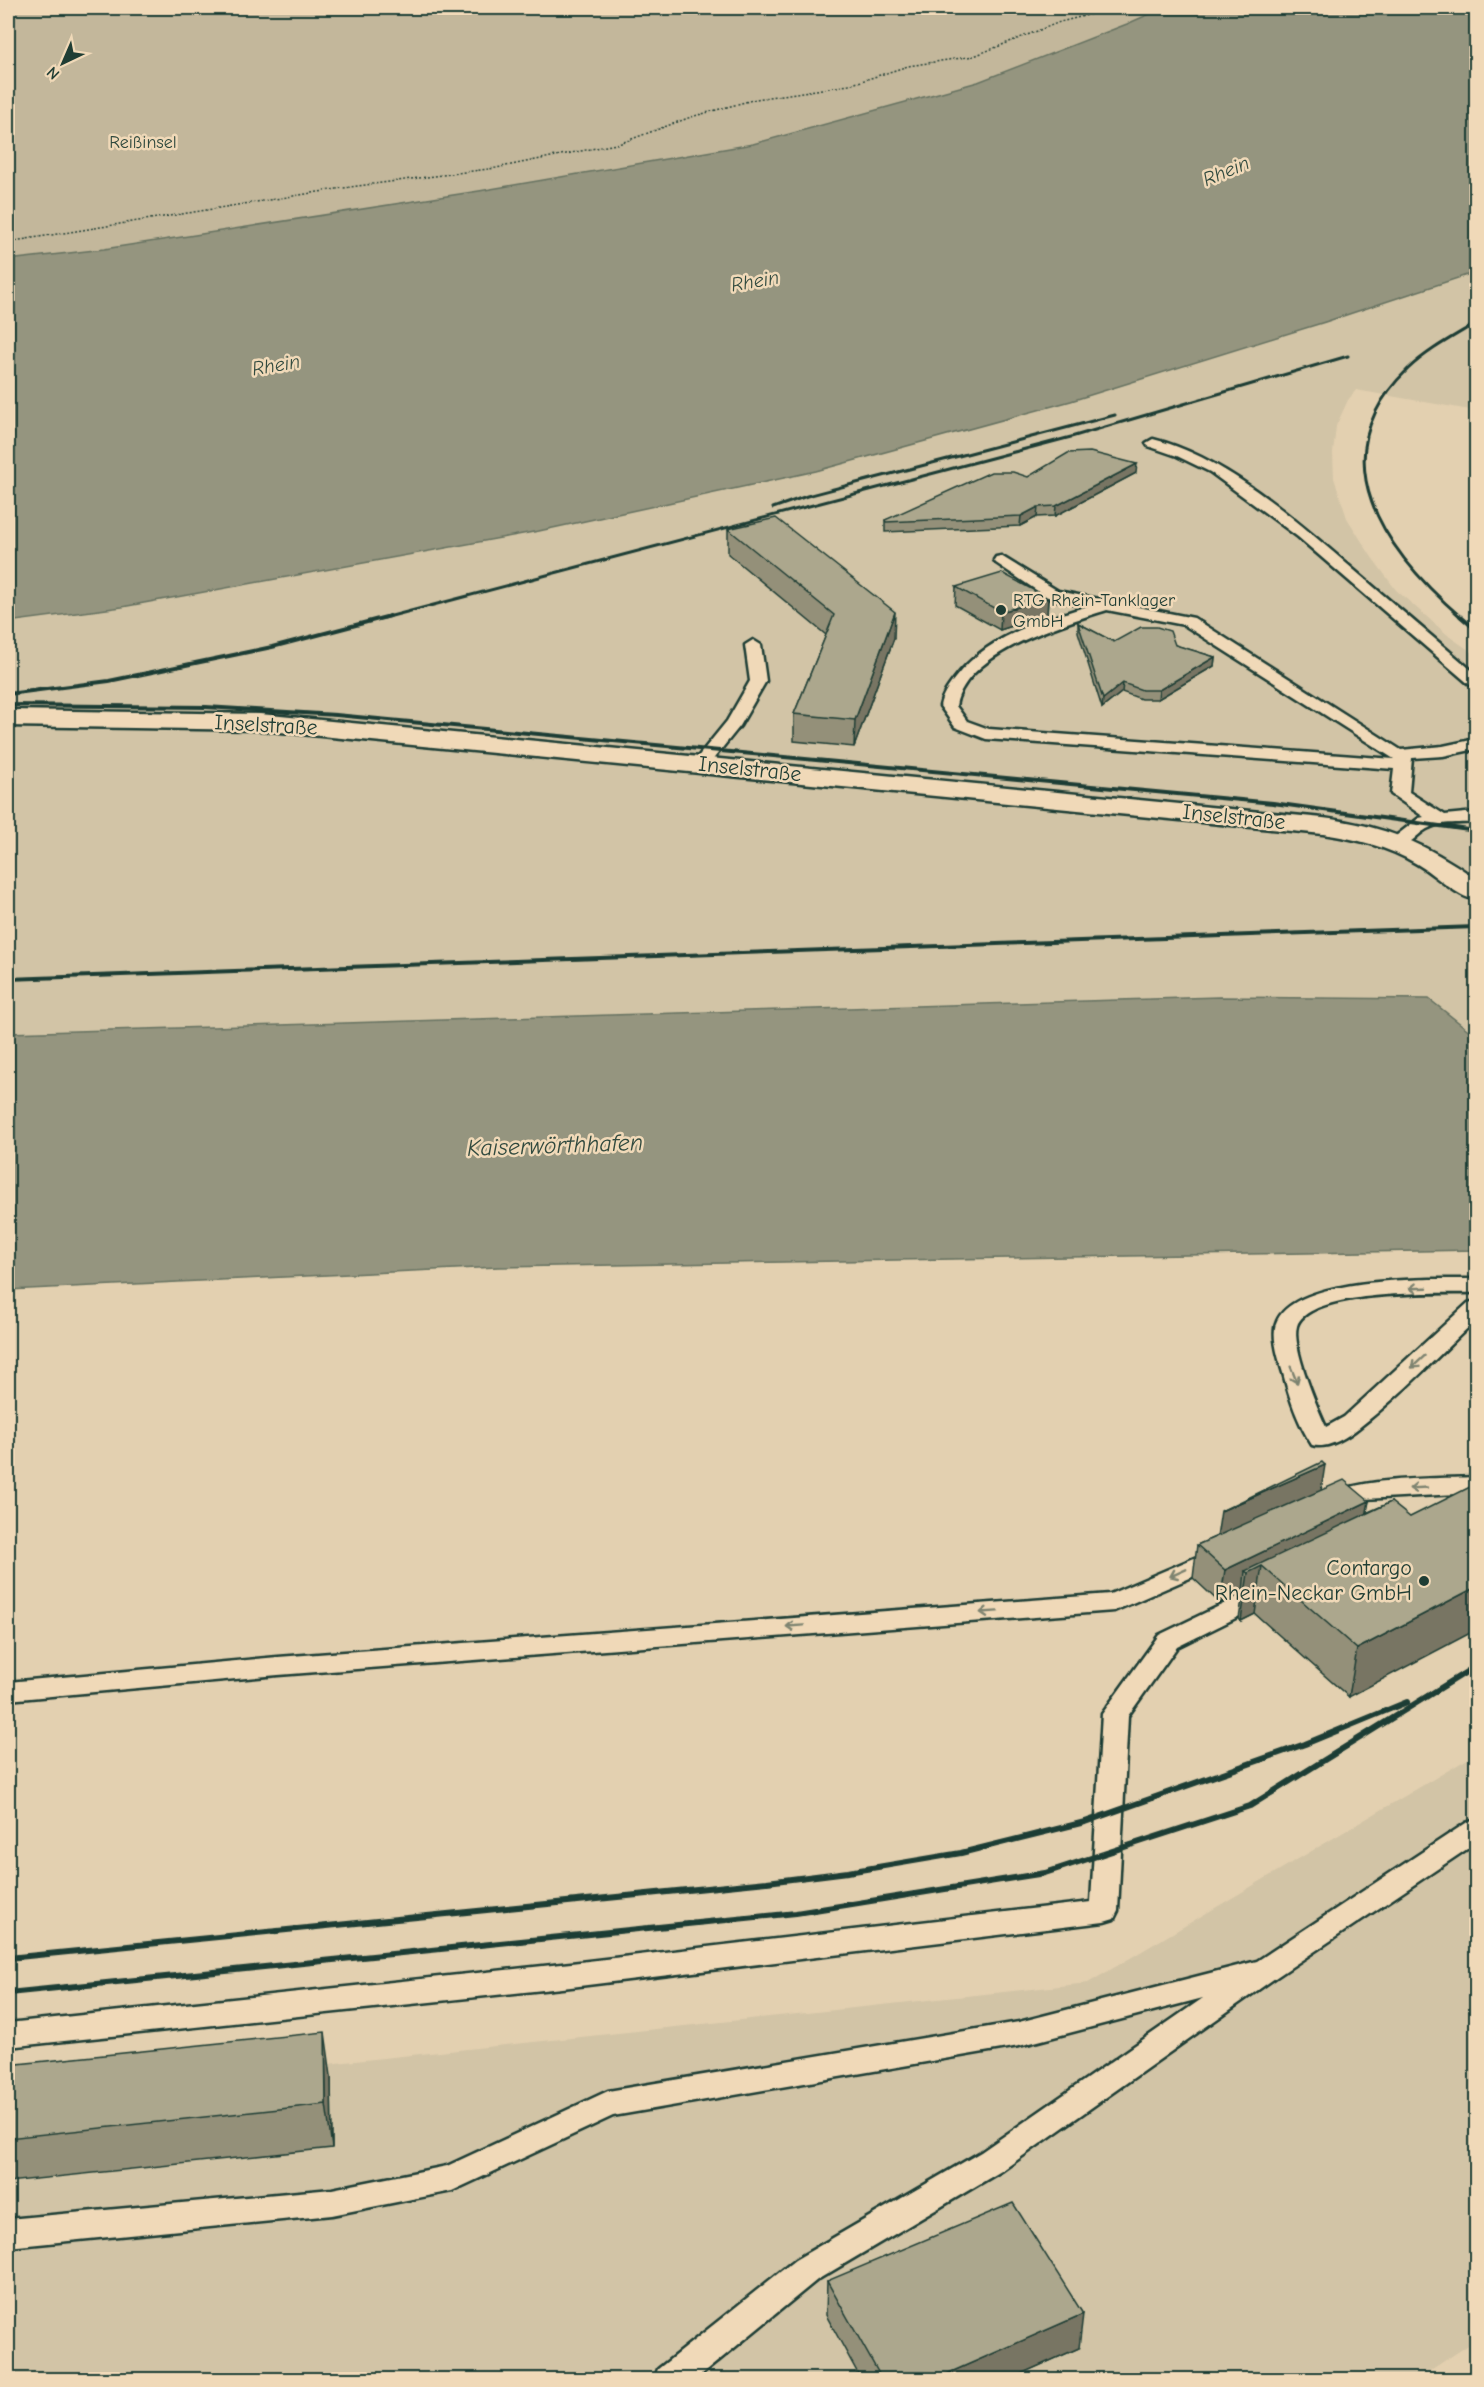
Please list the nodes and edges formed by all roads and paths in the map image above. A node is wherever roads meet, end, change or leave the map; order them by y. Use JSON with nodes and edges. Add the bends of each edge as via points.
{"nodes":[{"id":1,"x":1116,"y":8,"type":"edge"},
{"id":2,"x":8,"y":242,"type":"edge"},
{"id":3,"x":1153,"y":443,"type":"dead end"},
{"id":4,"x":1001,"y":560,"type":"dead end"},
{"id":5,"x":1107,"y":605,"type":"junction"},
{"id":6,"x":753,"y":645,"type":"dead end"},
{"id":7,"x":1476,"y":682,"type":"edge"},
{"id":8,"x":8,"y":718,"type":"edge"},
{"id":9,"x":1476,"y":744,"type":"edge"},
{"id":10,"x":1403,"y":761,"type":"junction"},
{"id":11,"x":700,"y":764,"type":"junction"},
{"id":12,"x":1476,"y":817,"type":"edge"},
{"id":13,"x":1441,"y":820,"type":"junction"},
{"id":14,"x":1398,"y":843,"type":"junction"},
{"id":15,"x":1476,"y":892,"type":"edge"},
{"id":16,"x":1476,"y":1286,"type":"edge"},
{"id":17,"x":1476,"y":1308,"type":"edge"},
{"id":18,"x":1476,"y":1485,"type":"edge"},
{"id":19,"x":1307,"y":1515,"type":"edge"},
{"id":20,"x":1243,"y":1544,"type":"edge"},
{"id":21,"x":1293,"y":1580,"type":"edge"},
{"id":22,"x":8,"y":1691,"type":"edge"},
{"id":23,"x":1476,"y":1830,"type":"edge"},
{"id":24,"x":1265,"y":1970,"type":"junction"},
{"id":25,"x":8,"y":2036,"type":"edge"},
{"id":26,"x":8,"y":2233,"type":"edge"},
{"id":27,"x":670,"y":2379,"type":"edge"}],
"edges":[{"from":1,"to":2,"type":"path","via":[[1060,22],[974,56],[908,66],[849,85],[756,99],[600,148],[496,168],[354,186]]},
{"from":3,"to":7,"type":"lane","via":[[1215,469],[1302,534]]},
{"from":4,"to":5,"type":"lane","via":[[1053,595]]},
{"from":5,"to":10,"type":"lane","via":[[1189,621]]},
{"from":5,"to":10,"type":"lane","via":[[1016,636],[994,648],[949,696],[948,706],[961,724],[986,734]]},
{"from":6,"to":11,"type":"lane","via":[[758,681],[734,723]]},
{"from":8,"to":11,"type":"street","name":"Inselstraße","via":[[260,722]]},
{"from":9,"to":10,"type":"lane","via":[[1404,754]]},
{"from":10,"to":13,"type":"lane","via":[[1400,794]]},
{"from":11,"to":14,"type":"street","name":"Inselstraße","via":[[1278,821],[1357,831]]},
{"from":12,"to":13,"type":"lane"},
{"from":13,"to":14,"type":"lane","via":[[1425,822]]},
{"from":14,"to":15,"type":"street","name":"Inselstraße"},
{"from":16,"to":17,"type":"lane","via":[[1347,1292],[1318,1299],[1296,1310],[1286,1325],[1290,1366],[1320,1440],[1352,1422]]},
{"from":18,"to":19,"type":"lane","one_way":true,"via":[[1360,1491]]},
{"from":20,"to":22,"type":"lane","one_way":true,"via":[[1114,1602],[278,1666]]},
{"from":21,"to":25,"type":"lane","via":[[1168,1641],[1115,1714],[1104,1911],[571,1975]]},
{"from":23,"to":24,"type":"lane"},
{"from":24,"to":26,"type":"lane","via":[[1019,2034],[608,2104],[452,2178],[332,2202]]},
{"from":24,"to":27,"type":"lane","via":[[992,2160],[806,2270]]}]}
